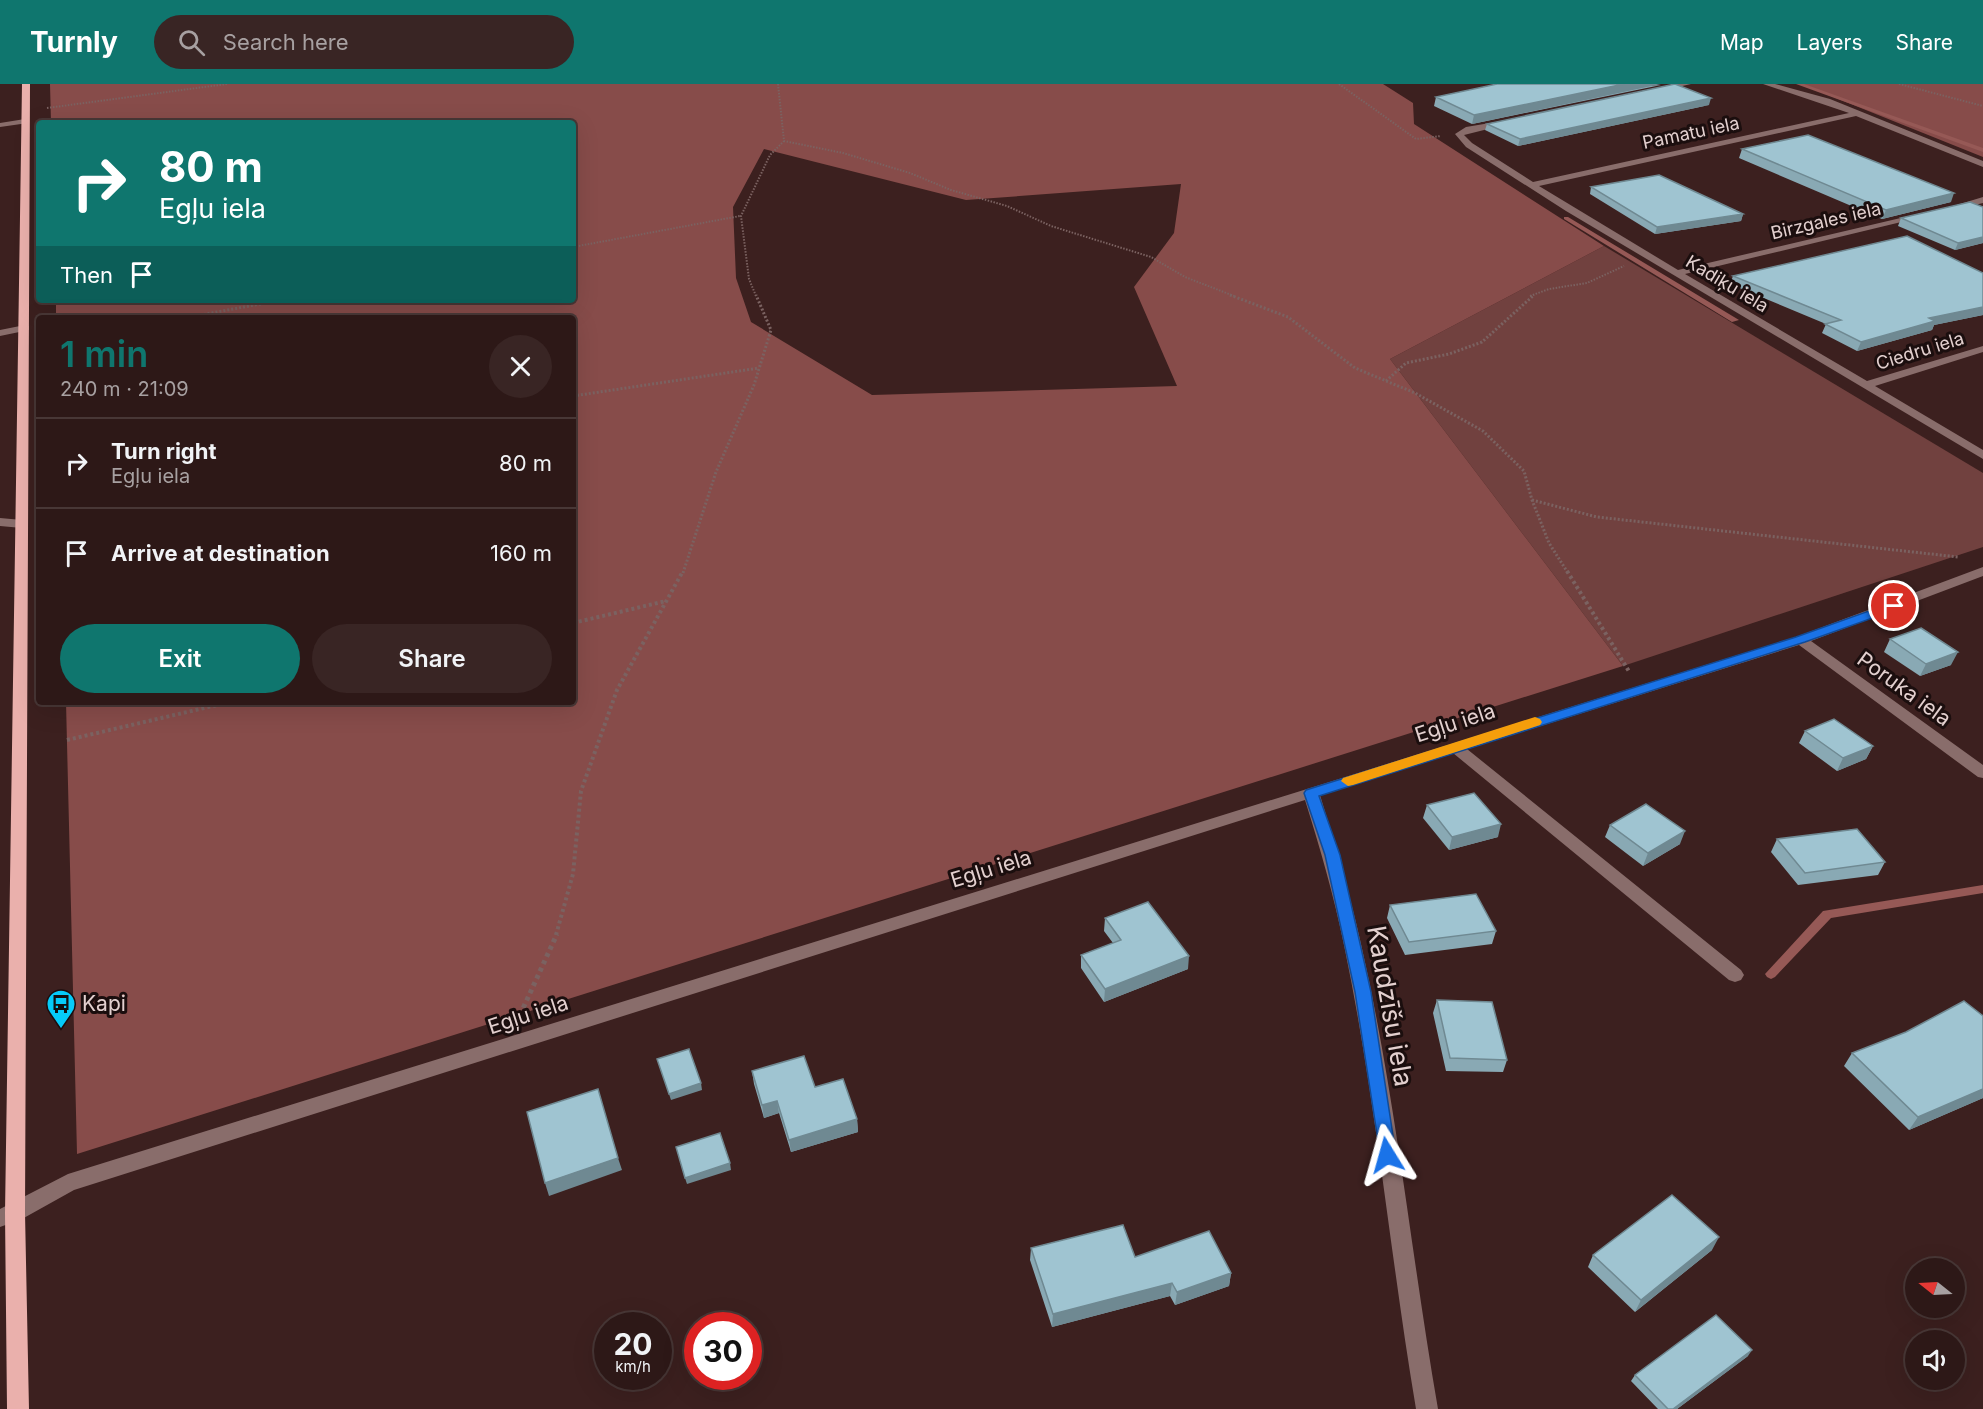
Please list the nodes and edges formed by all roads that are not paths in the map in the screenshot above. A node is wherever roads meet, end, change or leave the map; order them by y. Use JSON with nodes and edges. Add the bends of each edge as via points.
{"nodes":[{"id":1,"x":26,"y":84,"type":"edge"},
{"id":2,"x":1687,"y":84,"type":"edge"},
{"id":3,"x":1767,"y":84,"type":"edge"},
{"id":4,"x":1775,"y":85,"type":"edge"},
{"id":5,"x":1652,"y":91,"type":"edge"},
{"id":6,"x":1858,"y":113,"type":"junction"},
{"id":7,"x":1514,"y":120,"type":"edge"},
{"id":8,"x":25,"y":121,"type":"junction"},
{"id":9,"x":0,"y":125,"type":"edge"},
{"id":10,"x":1983,"y":164,"type":"edge"},
{"id":11,"x":1531,"y":185,"type":"junction"},
{"id":12,"x":1983,"y":200,"type":"edge"},
{"id":13,"x":1949,"y":208,"type":"edge"},
{"id":14,"x":1926,"y":213,"type":"edge"},
{"id":15,"x":1677,"y":273,"type":"junction"},
{"id":16,"x":24,"y":328,"type":"junction"},
{"id":17,"x":0,"y":333,"type":"edge"},
{"id":18,"x":1983,"y":349,"type":"edge"},
{"id":19,"x":1866,"y":385,"type":"junction"},
{"id":20,"x":1983,"y":455,"type":"edge"},
{"id":21,"x":0,"y":522,"type":"edge"},
{"id":22,"x":22,"y":524,"type":"junction"},
{"id":23,"x":1983,"y":571,"type":"edge"},
{"id":24,"x":1801,"y":640,"type":"junction"},
{"id":25,"x":1455,"y":747,"type":"junction"},
{"id":26,"x":1983,"y":773,"type":"edge"},
{"id":27,"x":1311,"y":793,"type":"junction"},
{"id":28,"x":1735,"y":975,"type":"dead end"},
{"id":29,"x":8,"y":1215,"type":"edge"},
{"id":30,"x":18,"y":1409,"type":"edge"},
{"id":31,"x":1427,"y":1409,"type":"edge"}],
"edges":[{"from":1,"to":8,"type":"main road"},
{"from":2,"to":5,"type":"street"},
{"from":3,"to":4,"type":"street"},
{"from":4,"to":6,"type":"street"},
{"from":6,"to":10,"type":"street"},
{"from":6,"to":11,"type":"street","name":"Pamatu iela"},
{"from":7,"to":11,"type":"street","name":"Kadiķu iela","via":[[1459,134],[1469,145]]},
{"from":8,"to":9,"type":"street"},
{"from":8,"to":16,"type":"main road"},
{"from":11,"to":15,"type":"street","name":"Kadiķu iela"},
{"from":12,"to":13,"type":"street"},
{"from":14,"to":15,"type":"street","name":"Birzgales iela"},
{"from":15,"to":19,"type":"street","name":"Kadiķu iela"},
{"from":16,"to":17,"type":"street"},
{"from":16,"to":22,"type":"main road"},
{"from":18,"to":19,"type":"street","name":"Ciedru iela"},
{"from":19,"to":20,"type":"street","name":"Kadiķu iela"},
{"from":21,"to":22,"type":"street"},
{"from":22,"to":29,"type":"main road"},
{"from":23,"to":24,"type":"street","name":"Egļu iela"},
{"from":24,"to":25,"type":"street","name":"Egļu iela"},
{"from":24,"to":26,"type":"street","name":"Poruka iela"},
{"from":25,"to":27,"type":"street","name":"Egļu iela"},
{"from":25,"to":28,"type":"street"},
{"from":27,"to":29,"type":"street","name":"Egļu iela","via":[[68,1183]]},
{"from":27,"to":31,"type":"street","name":"Kaudzīšu iela","via":[[1333,855],[1363,992]]},
{"from":29,"to":30,"type":"main road"}]}
